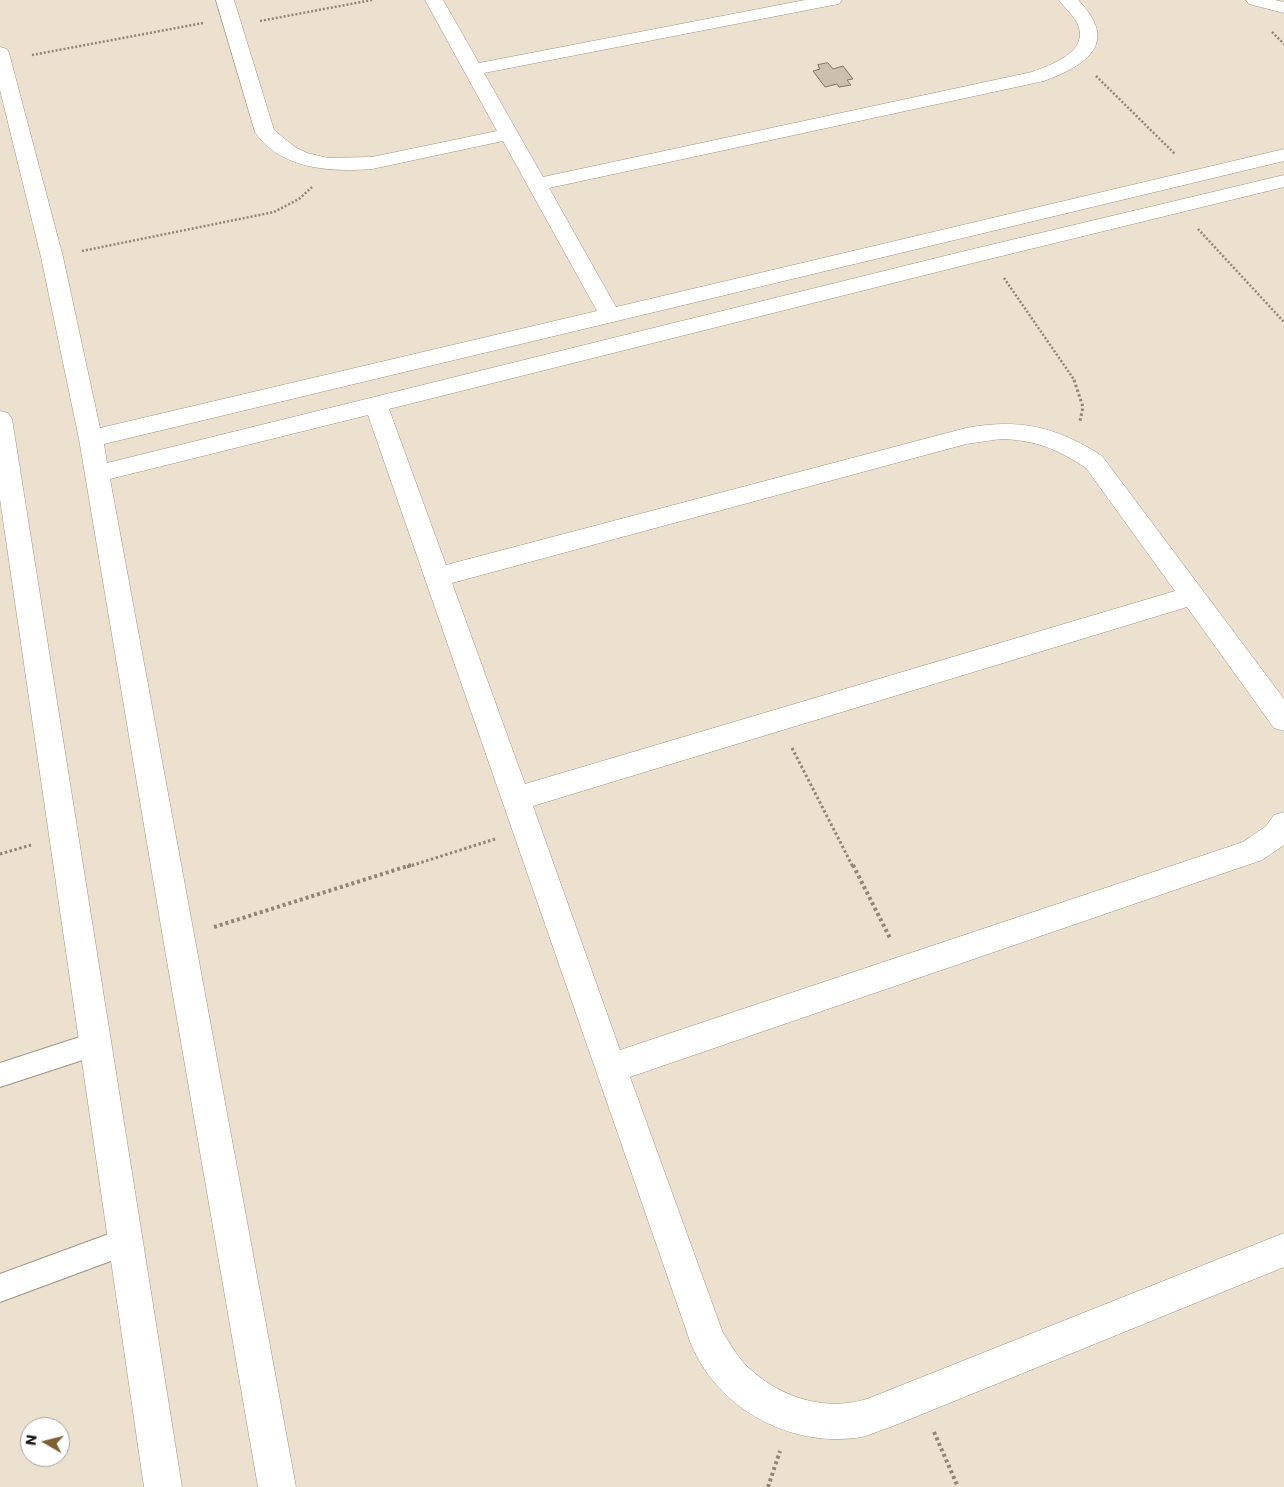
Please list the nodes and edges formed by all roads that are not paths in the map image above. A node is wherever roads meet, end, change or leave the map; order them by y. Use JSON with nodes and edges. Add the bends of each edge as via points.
{"nodes":[{"id":1,"x":434,"y":0,"type":"edge"},
{"id":2,"x":833,"y":0,"type":"edge"},
{"id":3,"x":1068,"y":0,"type":"edge"},
{"id":4,"x":1255,"y":0,"type":"edge"},
{"id":5,"x":1284,"y":8,"type":"edge"},
{"id":6,"x":229,"y":15,"type":"edge"},
{"id":7,"x":1,"y":57,"type":"edge"},
{"id":8,"x":472,"y":70,"type":"junction"},
{"id":9,"x":509,"y":134,"type":"junction"},
{"id":10,"x":1284,"y":155,"type":"edge"},
{"id":11,"x":1284,"y":181,"type":"edge"},
{"id":12,"x":537,"y":185,"type":"junction"},
{"id":13,"x":952,"y":234,"type":"junction"},
{"id":14,"x":978,"y":255,"type":"junction"},
{"id":15,"x":610,"y":315,"type":"junction"},
{"id":16,"x":376,"y":404,"type":"junction"},
{"id":17,"x":0,"y":420,"type":"edge"},
{"id":18,"x":91,"y":439,"type":"junction"},
{"id":19,"x":97,"y":474,"type":"junction"},
{"id":20,"x":437,"y":577,"type":"junction"},
{"id":21,"x":1192,"y":596,"type":"junction"},
{"id":22,"x":1284,"y":720,"type":"edge"},
{"id":23,"x":516,"y":799,"type":"junction"},
{"id":24,"x":1284,"y":824,"type":"edge"},
{"id":25,"x":95,"y":1044,"type":"junction"},
{"id":26,"x":611,"y":1068,"type":"junction"},
{"id":27,"x":0,"y":1075,"type":"edge"},
{"id":28,"x":125,"y":1242,"type":"junction"},
{"id":29,"x":1284,"y":1250,"type":"edge"},
{"id":30,"x":0,"y":1288,"type":"edge"},
{"id":31,"x":163,"y":1487,"type":"edge"},
{"id":32,"x":277,"y":1487,"type":"edge"}],
"edges":[{"from":1,"to":8,"type":"street"},
{"from":2,"to":8,"type":"street"},
{"from":3,"to":12,"type":"street","via":[[1083,14],[1089,30],[1088,45],[1078,58],[1061,70]]},
{"from":4,"to":5,"type":"street"},
{"from":6,"to":9,"type":"street","via":[[265,132],[288,153],[326,164],[372,164]]},
{"from":7,"to":18,"type":"street","via":[[52,257]]},
{"from":8,"to":9,"type":"street"},
{"from":9,"to":12,"type":"street"},
{"from":10,"to":13,"type":"street"},
{"from":11,"to":14,"type":"street"},
{"from":12,"to":15,"type":"street"},
{"from":13,"to":14,"type":"street"},
{"from":13,"to":15,"type":"street"},
{"from":14,"to":16,"type":"street"},
{"from":15,"to":18,"type":"street"},
{"from":16,"to":19,"type":"street"},
{"from":16,"to":20,"type":"street"},
{"from":17,"to":25,"type":"street"},
{"from":18,"to":19,"type":"street"},
{"from":19,"to":32,"type":"street"},
{"from":20,"to":21,"type":"street","via":[[991,431],[1019,431],[1046,436],[1072,447],[1094,462]]},
{"from":20,"to":23,"type":"street"},
{"from":21,"to":22,"type":"street"},
{"from":21,"to":23,"type":"street"},
{"from":23,"to":26,"type":"street"},
{"from":24,"to":26,"type":"street","via":[[1276,835],[1252,851]]},
{"from":25,"to":27,"type":"lane"},
{"from":25,"to":28,"type":"street"},
{"from":26,"to":29,"type":"street","via":[[710,1344],[730,1373],[756,1397],[787,1413],[821,1422],[855,1420]]},
{"from":28,"to":30,"type":"lane"},
{"from":28,"to":31,"type":"street"}]}
